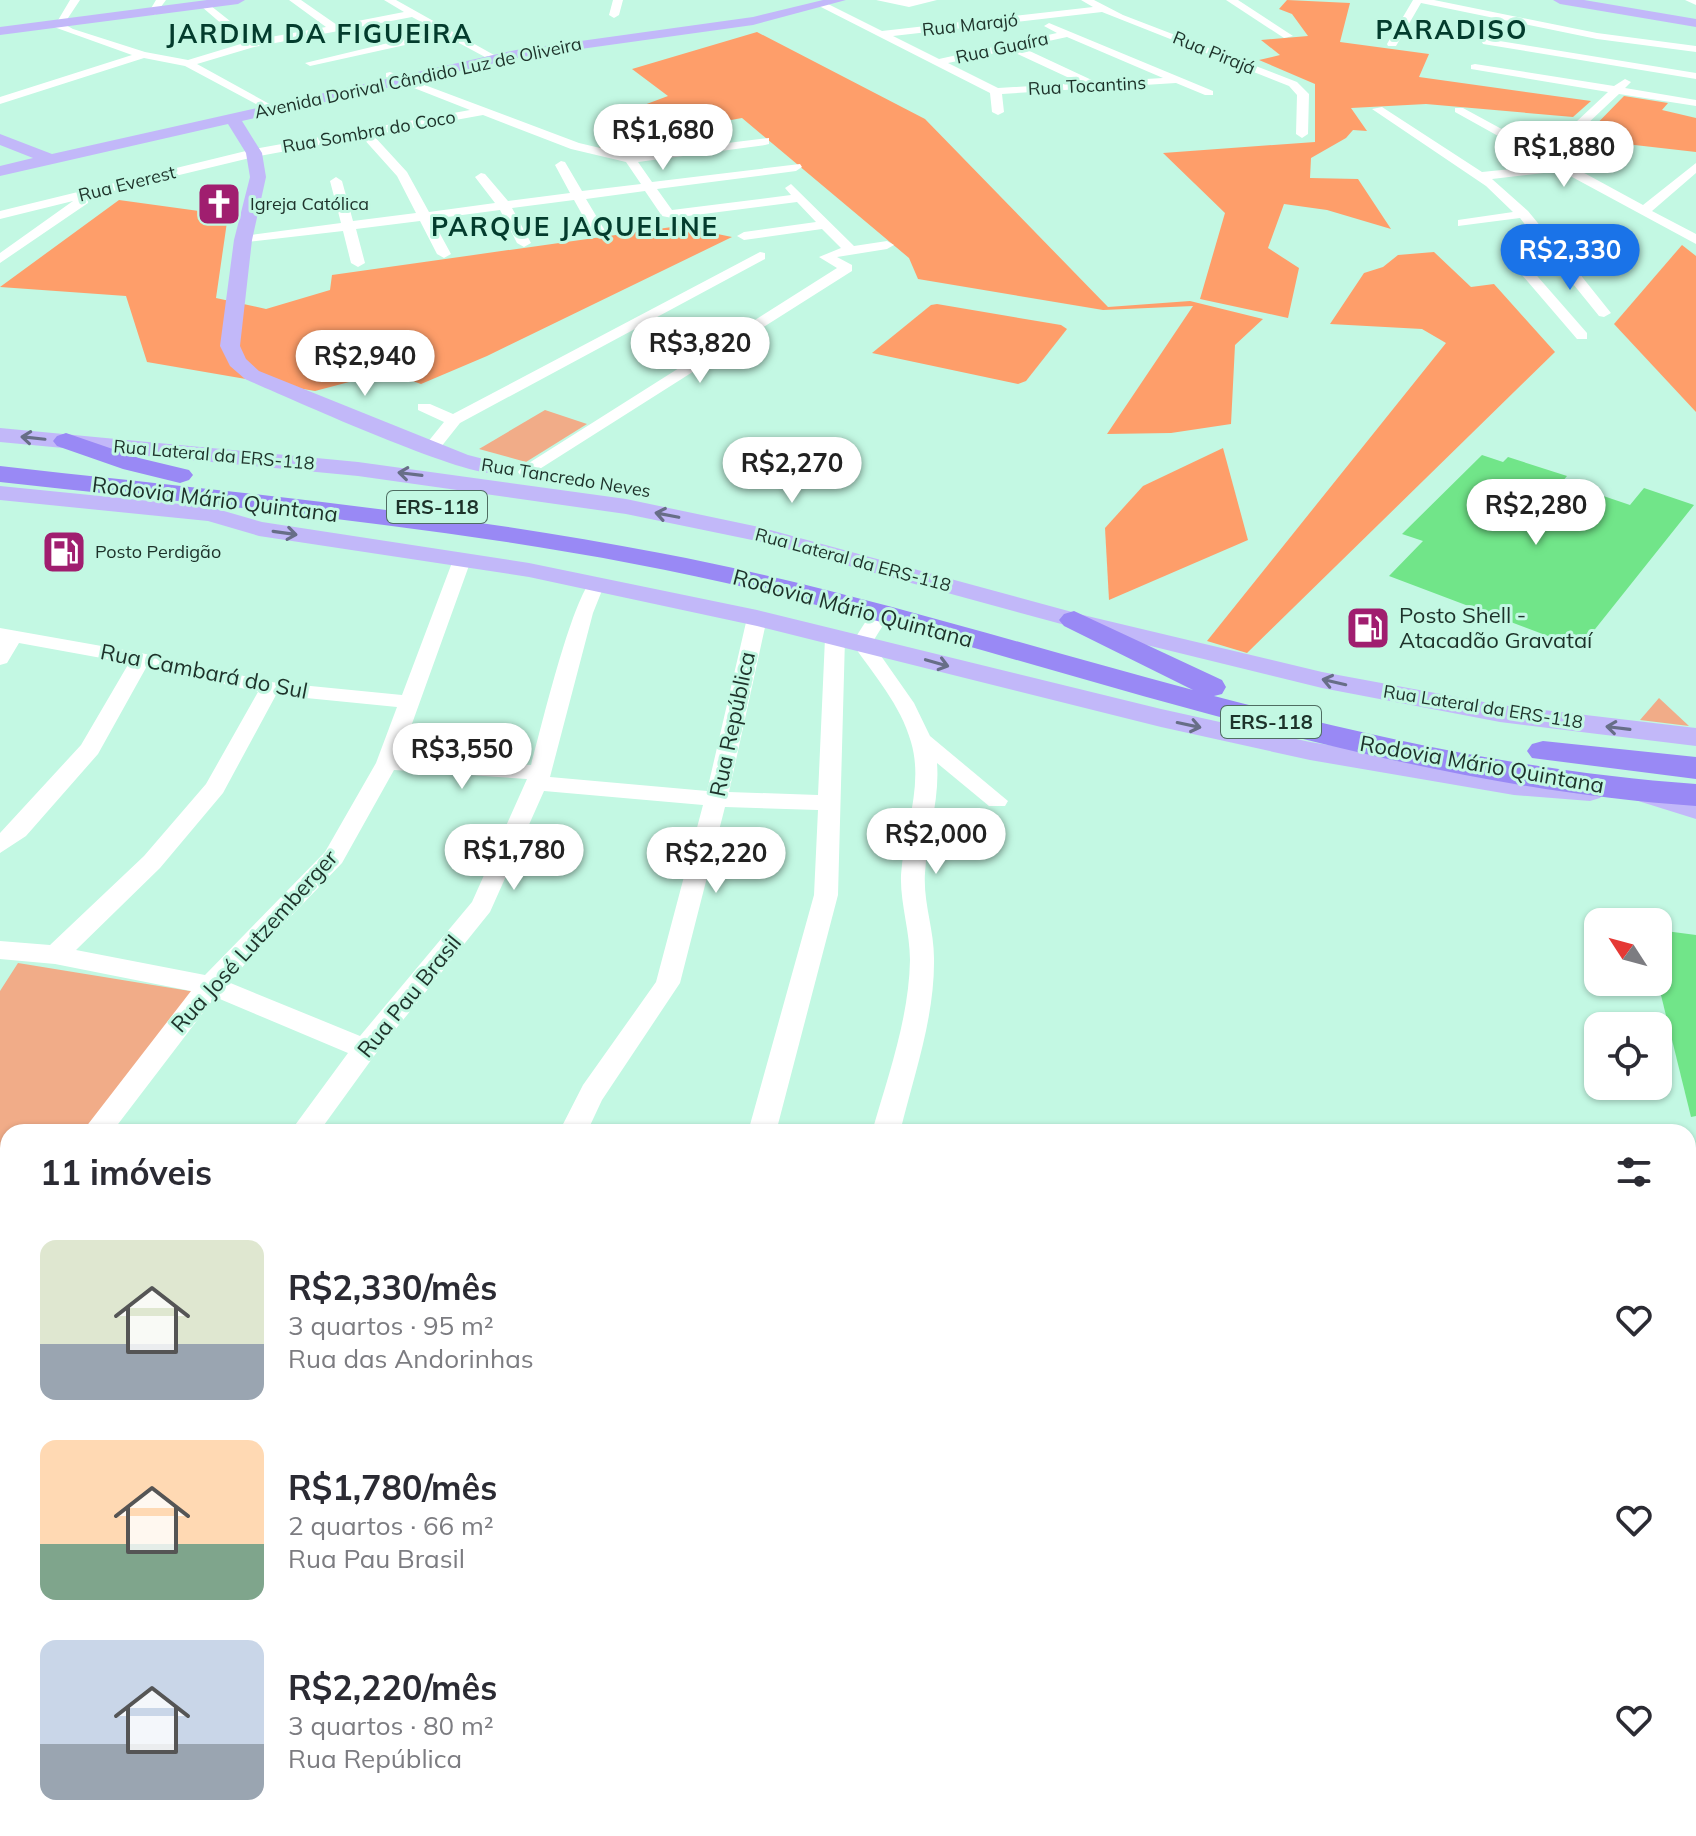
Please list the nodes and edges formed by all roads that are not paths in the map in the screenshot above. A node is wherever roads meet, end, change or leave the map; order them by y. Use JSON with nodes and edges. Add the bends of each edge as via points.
{"nodes":[{"id":1,"x":75,"y":0,"type":"edge"},
{"id":2,"x":161,"y":0,"type":"edge"},
{"id":3,"x":238,"y":0,"type":"edge"},
{"id":4,"x":294,"y":0,"type":"edge"},
{"id":5,"x":389,"y":0,"type":"edge"},
{"id":6,"x":618,"y":0,"type":"edge"},
{"id":7,"x":839,"y":0,"type":"edge"},
{"id":8,"x":881,"y":0,"type":"edge"},
{"id":9,"x":932,"y":0,"type":"edge"},
{"id":10,"x":1086,"y":0,"type":"edge"},
{"id":11,"x":1231,"y":0,"type":"edge"},
{"id":12,"x":1419,"y":0,"type":"edge"},
{"id":13,"x":1690,"y":0,"type":"edge"},
{"id":14,"x":1571,"y":1,"type":"edge"},
{"id":15,"x":1696,"y":2,"type":"edge"},
{"id":16,"x":822,"y":3,"type":"edge"},
{"id":17,"x":206,"y":5,"type":"junction"},
{"id":18,"x":1105,"y":9,"type":"junction"},
{"id":19,"x":151,"y":13,"type":"junction"},
{"id":20,"x":412,"y":14,"type":"junction"},
{"id":21,"x":614,"y":15,"type":"dead end"},
{"id":22,"x":1499,"y":17,"type":"junction"},
{"id":23,"x":1692,"y":23,"type":"edge"},
{"id":24,"x":58,"y":25,"type":"junction"},
{"id":25,"x":1049,"y":26,"type":"dead end"},
{"id":26,"x":334,"y":28,"type":"junction"},
{"id":27,"x":0,"y":31,"type":"edge"},
{"id":28,"x":445,"y":33,"type":"junction"},
{"id":29,"x":882,"y":34,"type":"junction"},
{"id":30,"x":1067,"y":34,"type":"junction"},
{"id":31,"x":1288,"y":36,"type":"dead end"},
{"id":32,"x":1487,"y":42,"type":"junction"},
{"id":33,"x":252,"y":44,"type":"junction"},
{"id":34,"x":1392,"y":44,"type":"dead end"},
{"id":35,"x":1664,"y":44,"type":"junction"},
{"id":36,"x":1010,"y":46,"type":"junction"},
{"id":37,"x":1696,"y":49,"type":"edge"},
{"id":38,"x":1209,"y":51,"type":"junction"},
{"id":39,"x":143,"y":55,"type":"junction"},
{"id":40,"x":489,"y":55,"type":"junction"},
{"id":41,"x":1183,"y":57,"type":"dead end"},
{"id":42,"x":1169,"y":60,"type":"dead end"},
{"id":43,"x":938,"y":62,"type":"junction"},
{"id":44,"x":188,"y":63,"type":"junction"},
{"id":45,"x":310,"y":63,"type":"dead end"},
{"id":46,"x":1142,"y":65,"type":"junction"},
{"id":47,"x":1475,"y":67,"type":"junction"},
{"id":48,"x":1641,"y":67,"type":"junction"},
{"id":49,"x":1696,"y":76,"type":"edge"},
{"id":50,"x":396,"y":77,"type":"junction"},
{"id":51,"x":1177,"y":80,"type":"junction"},
{"id":52,"x":1469,"y":80,"type":"dead end"},
{"id":53,"x":1098,"y":86,"type":"junction"},
{"id":54,"x":11,"y":87,"type":"dead end"},
{"id":55,"x":1617,"y":90,"type":"junction"},
{"id":56,"x":996,"y":91,"type":"junction"},
{"id":57,"x":1209,"y":93,"type":"dead end"},
{"id":58,"x":23,"y":94,"type":"junction"},
{"id":59,"x":0,"y":101,"type":"edge"},
{"id":60,"x":1696,"y":103,"type":"edge"},
{"id":61,"x":265,"y":106,"type":"junction"},
{"id":62,"x":1378,"y":109,"type":"dead end"},
{"id":63,"x":1459,"y":110,"type":"dead end"},
{"id":64,"x":483,"y":111,"type":"junction"},
{"id":65,"x":998,"y":112,"type":"dead end"},
{"id":66,"x":232,"y":117,"type":"junction"},
{"id":67,"x":364,"y":132,"type":"junction"},
{"id":68,"x":1302,"y":134,"type":"dead end"},
{"id":69,"x":0,"y":139,"type":"edge"},
{"id":70,"x":765,"y":141,"type":"dead end"},
{"id":71,"x":254,"y":153,"type":"junction"},
{"id":72,"x":46,"y":157,"type":"junction"},
{"id":73,"x":1545,"y":157,"type":"junction"},
{"id":74,"x":630,"y":159,"type":"junction"},
{"id":75,"x":561,"y":165,"type":"dead end"},
{"id":76,"x":796,"y":167,"type":"dead end"},
{"id":77,"x":1563,"y":167,"type":"junction"},
{"id":78,"x":1696,"y":167,"type":"edge"},
{"id":79,"x":0,"y":168,"type":"edge"},
{"id":80,"x":773,"y":170,"type":"junction"},
{"id":81,"x":1480,"y":176,"type":"junction"},
{"id":82,"x":481,"y":177,"type":"dead end"},
{"id":83,"x":336,"y":181,"type":"dead end"},
{"id":84,"x":651,"y":186,"type":"junction"},
{"id":85,"x":93,"y":193,"type":"junction"},
{"id":86,"x":578,"y":196,"type":"junction"},
{"id":87,"x":800,"y":198,"type":"junction"},
{"id":88,"x":504,"y":205,"type":"junction"},
{"id":89,"x":1643,"y":212,"type":"junction"},
{"id":90,"x":1523,"y":214,"type":"junction"},
{"id":91,"x":0,"y":215,"type":"edge"},
{"id":92,"x":426,"y":216,"type":"junction"},
{"id":93,"x":1463,"y":223,"type":"dead end"},
{"id":94,"x":826,"y":224,"type":"junction"},
{"id":95,"x":348,"y":226,"type":"junction"},
{"id":96,"x":600,"y":234,"type":"dead end"},
{"id":97,"x":744,"y":236,"type":"dead end"},
{"id":98,"x":243,"y":240,"type":"junction"},
{"id":99,"x":1693,"y":240,"type":"edge"},
{"id":100,"x":524,"y":243,"type":"dead end"},
{"id":101,"x":887,"y":245,"type":"dead end"},
{"id":102,"x":1626,"y":245,"type":"dead end"},
{"id":103,"x":1552,"y":248,"type":"junction"},
{"id":104,"x":850,"y":250,"type":"junction"},
{"id":105,"x":444,"y":254,"type":"dead end"},
{"id":106,"x":760,"y":256,"type":"dead end"},
{"id":107,"x":0,"y":259,"type":"edge"},
{"id":108,"x":1563,"y":261,"type":"junction"},
{"id":109,"x":358,"y":263,"type":"dead end"},
{"id":110,"x":1604,"y":313,"type":"dead end"},
{"id":111,"x":1582,"y":336,"type":"dead end"},
{"id":112,"x":424,"y":407,"type":"dead end"},
{"id":113,"x":454,"y":420,"type":"junction"},
{"id":114,"x":0,"y":435,"type":"edge"},
{"id":115,"x":66,"y":441,"type":"junction"},
{"id":116,"x":431,"y":448,"type":"junction"},
{"id":117,"x":0,"y":461,"type":"edge"},
{"id":118,"x":527,"y":472,"type":"junction"},
{"id":119,"x":0,"y":474,"type":"edge"},
{"id":120,"x":217,"y":484,"type":"junction"},
{"id":121,"x":0,"y":493,"type":"edge"},
{"id":122,"x":285,"y":507,"type":"junction"},
{"id":123,"x":210,"y":514,"type":"junction"},
{"id":124,"x":717,"y":516,"type":"junction"},
{"id":125,"x":825,"y":551,"type":"joint"},
{"id":126,"x":462,"y":560,"type":"junction"},
{"id":127,"x":596,"y":583,"type":"junction"},
{"id":128,"x":880,"y":614,"type":"junction"},
{"id":129,"x":757,"y":618,"type":"junction"},
{"id":130,"x":1074,"y":620,"type":"junction"},
{"id":131,"x":6,"y":635,"type":"edge"},
{"id":132,"x":848,"y":640,"type":"junction"},
{"id":133,"x":0,"y":659,"type":"edge"},
{"id":134,"x":141,"y":659,"type":"junction"},
{"id":135,"x":1211,"y":687,"type":"junction"},
{"id":136,"x":270,"y":688,"type":"junction"},
{"id":137,"x":408,"y":702,"type":"junction"},
{"id":138,"x":1696,"y":737,"type":"edge"},
{"id":139,"x":921,"y":739,"type":"junction"},
{"id":140,"x":387,"y":763,"type":"junction"},
{"id":141,"x":1696,"y":768,"type":"edge"},
{"id":142,"x":539,"y":778,"type":"junction"},
{"id":143,"x":1648,"y":793,"type":"junction"},
{"id":144,"x":1696,"y":795,"type":"edge"},
{"id":145,"x":716,"y":799,"type":"junction"},
{"id":146,"x":997,"y":801,"type":"dead end"},
{"id":147,"x":829,"y":803,"type":"junction"},
{"id":148,"x":1696,"y":809,"type":"edge"},
{"id":149,"x":0,"y":845,"type":"edge"},
{"id":150,"x":0,"y":950,"type":"edge"},
{"id":151,"x":55,"y":955,"type":"junction"},
{"id":152,"x":210,"y":985,"type":"junction"},
{"id":153,"x":365,"y":1049,"type":"junction"},
{"id":154,"x":102,"y":1124,"type":"edge"},
{"id":155,"x":310,"y":1124,"type":"edge"},
{"id":156,"x":577,"y":1124,"type":"edge"},
{"id":157,"x":764,"y":1124,"type":"edge"},
{"id":158,"x":888,"y":1124,"type":"edge"}],
"edges":[{"from":1,"to":24,"type":"street"},
{"from":2,"to":19,"type":"street"},
{"from":3,"to":17,"type":"main road"},
{"from":4,"to":26,"type":"street"},
{"from":5,"to":20,"type":"street"},
{"from":6,"to":21,"type":"street"},
{"from":7,"to":16,"type":"main road","name":"Avenida Dorival Cândido Luz de Oliveira"},
{"from":8,"to":9,"type":"street"},
{"from":10,"to":18,"type":"street","name":"Rua Pirajá"},
{"from":11,"to":31,"type":"street"},
{"from":12,"to":22,"type":"street"},
{"from":12,"to":34,"type":"street"},
{"from":13,"to":15,"type":"street"},
{"from":14,"to":23,"type":"main road"},
{"from":16,"to":29,"type":"street"},
{"from":16,"to":40,"type":"main road","name":"Avenida Dorival Cândido Luz de Oliveira"},
{"from":16,"to":50,"type":"main road","name":"Avenida Dorival Cândido Luz de Oliveira","via":[[753,21],[516,54]]},
{"from":17,"to":19,"type":"main road"},
{"from":17,"to":33,"type":"street"},
{"from":18,"to":29,"type":"street","name":"Rua Marajó"},
{"from":18,"to":38,"type":"street","name":"Rua Pirajá"},
{"from":19,"to":24,"type":"main road"},
{"from":20,"to":26,"type":"street"},
{"from":20,"to":28,"type":"street"},
{"from":22,"to":32,"type":"street"},
{"from":22,"to":35,"type":"street"},
{"from":23,"to":35,"type":"street"},
{"from":24,"to":27,"type":"main road"},
{"from":24,"to":39,"type":"street"},
{"from":25,"to":30,"type":"street"},
{"from":26,"to":33,"type":"street"},
{"from":28,"to":40,"type":"street"},
{"from":28,"to":45,"type":"street"},
{"from":29,"to":43,"type":"street"},
{"from":30,"to":36,"type":"street","name":"Rua Guaíra"},
{"from":30,"to":46,"type":"street"},
{"from":32,"to":47,"type":"street"},
{"from":32,"to":48,"type":"street"},
{"from":33,"to":44,"type":"street"},
{"from":35,"to":37,"type":"street"},
{"from":35,"to":48,"type":"street"},
{"from":36,"to":43,"type":"street","name":"Rua Guaíra"},
{"from":36,"to":53,"type":"street"},
{"from":38,"to":41,"type":"street"},
{"from":38,"to":68,"type":"street","name":"Rua Pirajá","via":[[1293,84],[1303,94]]},
{"from":39,"to":44,"type":"street"},
{"from":39,"to":58,"type":"street"},
{"from":40,"to":50,"type":"main road","name":"Avenida Dorival Cândido Luz de Oliveira"},
{"from":42,"to":46,"type":"street"},
{"from":43,"to":56,"type":"street"},
{"from":44,"to":61,"type":"street"},
{"from":46,"to":51,"type":"street"},
{"from":47,"to":52,"type":"street"},
{"from":47,"to":55,"type":"street"},
{"from":48,"to":49,"type":"street"},
{"from":48,"to":55,"type":"street"},
{"from":50,"to":61,"type":"main road","name":"Avenida Dorival Cândido Luz de Oliveira"},
{"from":50,"to":64,"type":"street"},
{"from":51,"to":53,"type":"street","name":"Rua Tocantins"},
{"from":51,"to":57,"type":"street"},
{"from":53,"to":56,"type":"street","name":"Rua Tocantins"},
{"from":54,"to":58,"type":"street"},
{"from":55,"to":60,"type":"street"},
{"from":55,"to":73,"type":"street"},
{"from":56,"to":65,"type":"street"},
{"from":58,"to":59,"type":"street"},
{"from":61,"to":66,"type":"main road","name":"Avenida Dorival Cândido Luz de Oliveira"},
{"from":61,"to":72,"type":"main road","name":"Avenida Dorival Cândido Luz de Oliveira"},
{"from":62,"to":81,"type":"street"},
{"from":63,"to":73,"type":"street"},
{"from":64,"to":67,"type":"street","name":"Rua Sombra do Coco"},
{"from":64,"to":74,"type":"street","via":[[575,146]]},
{"from":66,"to":71,"type":"main road"},
{"from":66,"to":72,"type":"main road","name":"Avenida Dorival Cândido Luz de Oliveira"},
{"from":67,"to":71,"type":"street","name":"Rua Sombra do Coco"},
{"from":67,"to":92,"type":"street","via":[[403,175]]},
{"from":69,"to":72,"type":"main road"},
{"from":70,"to":74,"type":"street"},
{"from":71,"to":85,"type":"street","name":"Rua Everest"},
{"from":71,"to":98,"type":"main road","name":"Rua Tancredo Neves","via":[[258,177]]},
{"from":72,"to":79,"type":"main road","name":"Avenida Dorival Cândido Luz de Oliveira"},
{"from":73,"to":77,"type":"street"},
{"from":74,"to":84,"type":"street"},
{"from":75,"to":86,"type":"street"},
{"from":76,"to":80,"type":"street"},
{"from":77,"to":81,"type":"street"},
{"from":77,"to":89,"type":"street"},
{"from":78,"to":89,"type":"street"},
{"from":80,"to":84,"type":"street"},
{"from":80,"to":87,"type":"street"},
{"from":81,"to":90,"type":"street"},
{"from":82,"to":88,"type":"street"},
{"from":83,"to":95,"type":"street"},
{"from":84,"to":86,"type":"street"},
{"from":84,"to":87,"type":"street","via":[[672,214]]},
{"from":85,"to":91,"type":"street","name":"Rua Everest"},
{"from":85,"to":107,"type":"street"},
{"from":86,"to":88,"type":"street"},
{"from":86,"to":96,"type":"street"},
{"from":87,"to":94,"type":"street"},
{"from":88,"to":92,"type":"street"},
{"from":88,"to":100,"type":"street"},
{"from":89,"to":99,"type":"street"},
{"from":90,"to":93,"type":"street"},
{"from":90,"to":103,"type":"street"},
{"from":92,"to":95,"type":"street"},
{"from":92,"to":105,"type":"street"},
{"from":94,"to":97,"type":"street"},
{"from":94,"to":104,"type":"street"},
{"from":95,"to":98,"type":"street"},
{"from":95,"to":109,"type":"street"},
{"from":98,"to":116,"type":"main road","name":"Rua Tancredo Neves","via":[[230,346],[237,362],[252,375]]},
{"from":101,"to":104,"type":"street"},
{"from":102,"to":108,"type":"street"},
{"from":103,"to":108,"type":"street"},
{"from":103,"to":111,"type":"street","via":[[1521,255],[1517,261]]},
{"from":104,"to":118,"type":"street","via":[[826,257],[847,268]]},
{"from":106,"to":113,"type":"street"},
{"from":108,"to":110,"type":"street"},
{"from":112,"to":113,"type":"street"},
{"from":113,"to":116,"type":"street"},
{"from":115,"to":114,"type":"main road","name":"Rua Lateral da ERS-118","one_way":true},
{"from":115,"to":120,"type":"highway","via":[[132,464]]},
{"from":124,"to":115,"type":"main road","name":"Rua Lateral da ERS-118","one_way":true,"via":[[484,483]]},
{"from":116,"to":118,"type":"main road","name":"Rua Tancredo Neves","via":[[470,463]]},
{"from":117,"to":120,"type":"highway","name":"Rodovia Mário Quintana","number":"ERS-118"},
{"from":118,"to":124,"type":"main road","name":"Rua Tancredo Neves","via":[[674,496]]},
{"from":119,"to":122,"type":"highway","name":"Rodovia Mário Quintana","number":"ERS-118"},
{"from":120,"to":135,"type":"highway","name":"Rodovia Mário Quintana","number":"ERS-118","via":[[456,509],[675,545],[843,584]]},
{"from":121,"to":123,"type":"main road"},
{"from":122,"to":123,"type":"highway"},
{"from":122,"to":128,"type":"highway","name":"Rodovia Mário Quintana","number":"ERS-118","via":[[568,543],[732,576]]},
{"from":123,"to":126,"type":"main road","one_way":true,"via":[[259,529]]},
{"from":124,"to":125,"type":"main road","name":"Rua Tancredo Neves","via":[[802,535]]},
{"from":125,"to":130,"type":"main road","name":"Rua Lateral da ERS-118"},
{"from":126,"to":127,"type":"main road"},
{"from":126,"to":137,"type":"street","name":"Rua José Lutzemberger"},
{"from":127,"to":129,"type":"main road"},
{"from":127,"to":142,"type":"street","name":"Rua Pau Brasil","via":[[583,613]]},
{"from":128,"to":132,"type":"street"},
{"from":128,"to":143,"type":"highway","name":"Rodovia Mário Quintana","number":"ERS-118","via":[[1306,731]]},
{"from":129,"to":132,"type":"main road"},
{"from":129,"to":145,"type":"street","name":"Rua República"},
{"from":130,"to":135,"type":"highway"},
{"from":138,"to":130,"type":"main road","name":"Rua Lateral da ERS-118","one_way":true,"via":[[1475,710]]},
{"from":131,"to":133,"type":"street"},
{"from":131,"to":134,"type":"street","name":"Rua Cambará do Sul"},
{"from":132,"to":139,"type":"street","via":[[907,710]]},
{"from":132,"to":143,"type":"main road","one_way":true,"via":[[1310,751],[1514,785]]},
{"from":132,"to":147,"type":"street"},
{"from":134,"to":136,"type":"street","name":"Rua Cambará do Sul"},
{"from":134,"to":149,"type":"street","via":[[90,749]]},
{"from":135,"to":141,"type":"highway","name":"Rodovia Mário Quintana","number":"ERS-118","via":[[1411,733]]},
{"from":136,"to":137,"type":"street","name":"Rua Cambará do Sul"},
{"from":136,"to":151,"type":"street","via":[[215,788],[152,862]]},
{"from":137,"to":140,"type":"street","name":"Rua José Lutzemberger"},
{"from":139,"to":146,"type":"street"},
{"from":139,"to":158,"type":"street","via":[[926,771],[913,897],[921,937],[921,979]]},
{"from":140,"to":142,"type":"street"},
{"from":140,"to":152,"type":"street","name":"Rua José Lutzemberger","via":[[334,857]]},
{"from":142,"to":145,"type":"street"},
{"from":142,"to":153,"type":"street","name":"Rua Pau Brasil","via":[[482,906]]},
{"from":143,"to":144,"type":"highway","name":"Rodovia Mário Quintana","number":"ERS-118"},
{"from":143,"to":148,"type":"main road"},
{"from":145,"to":147,"type":"street"},
{"from":145,"to":156,"type":"street","name":"Rua República","via":[[668,983]]},
{"from":147,"to":157,"type":"street","via":[[826,895]]},
{"from":150,"to":151,"type":"street"},
{"from":151,"to":152,"type":"street"},
{"from":152,"to":153,"type":"street"},
{"from":152,"to":154,"type":"street","name":"Rua José Lutzemberger"},
{"from":153,"to":155,"type":"street","name":"Rua Pau Brasil"}]}
